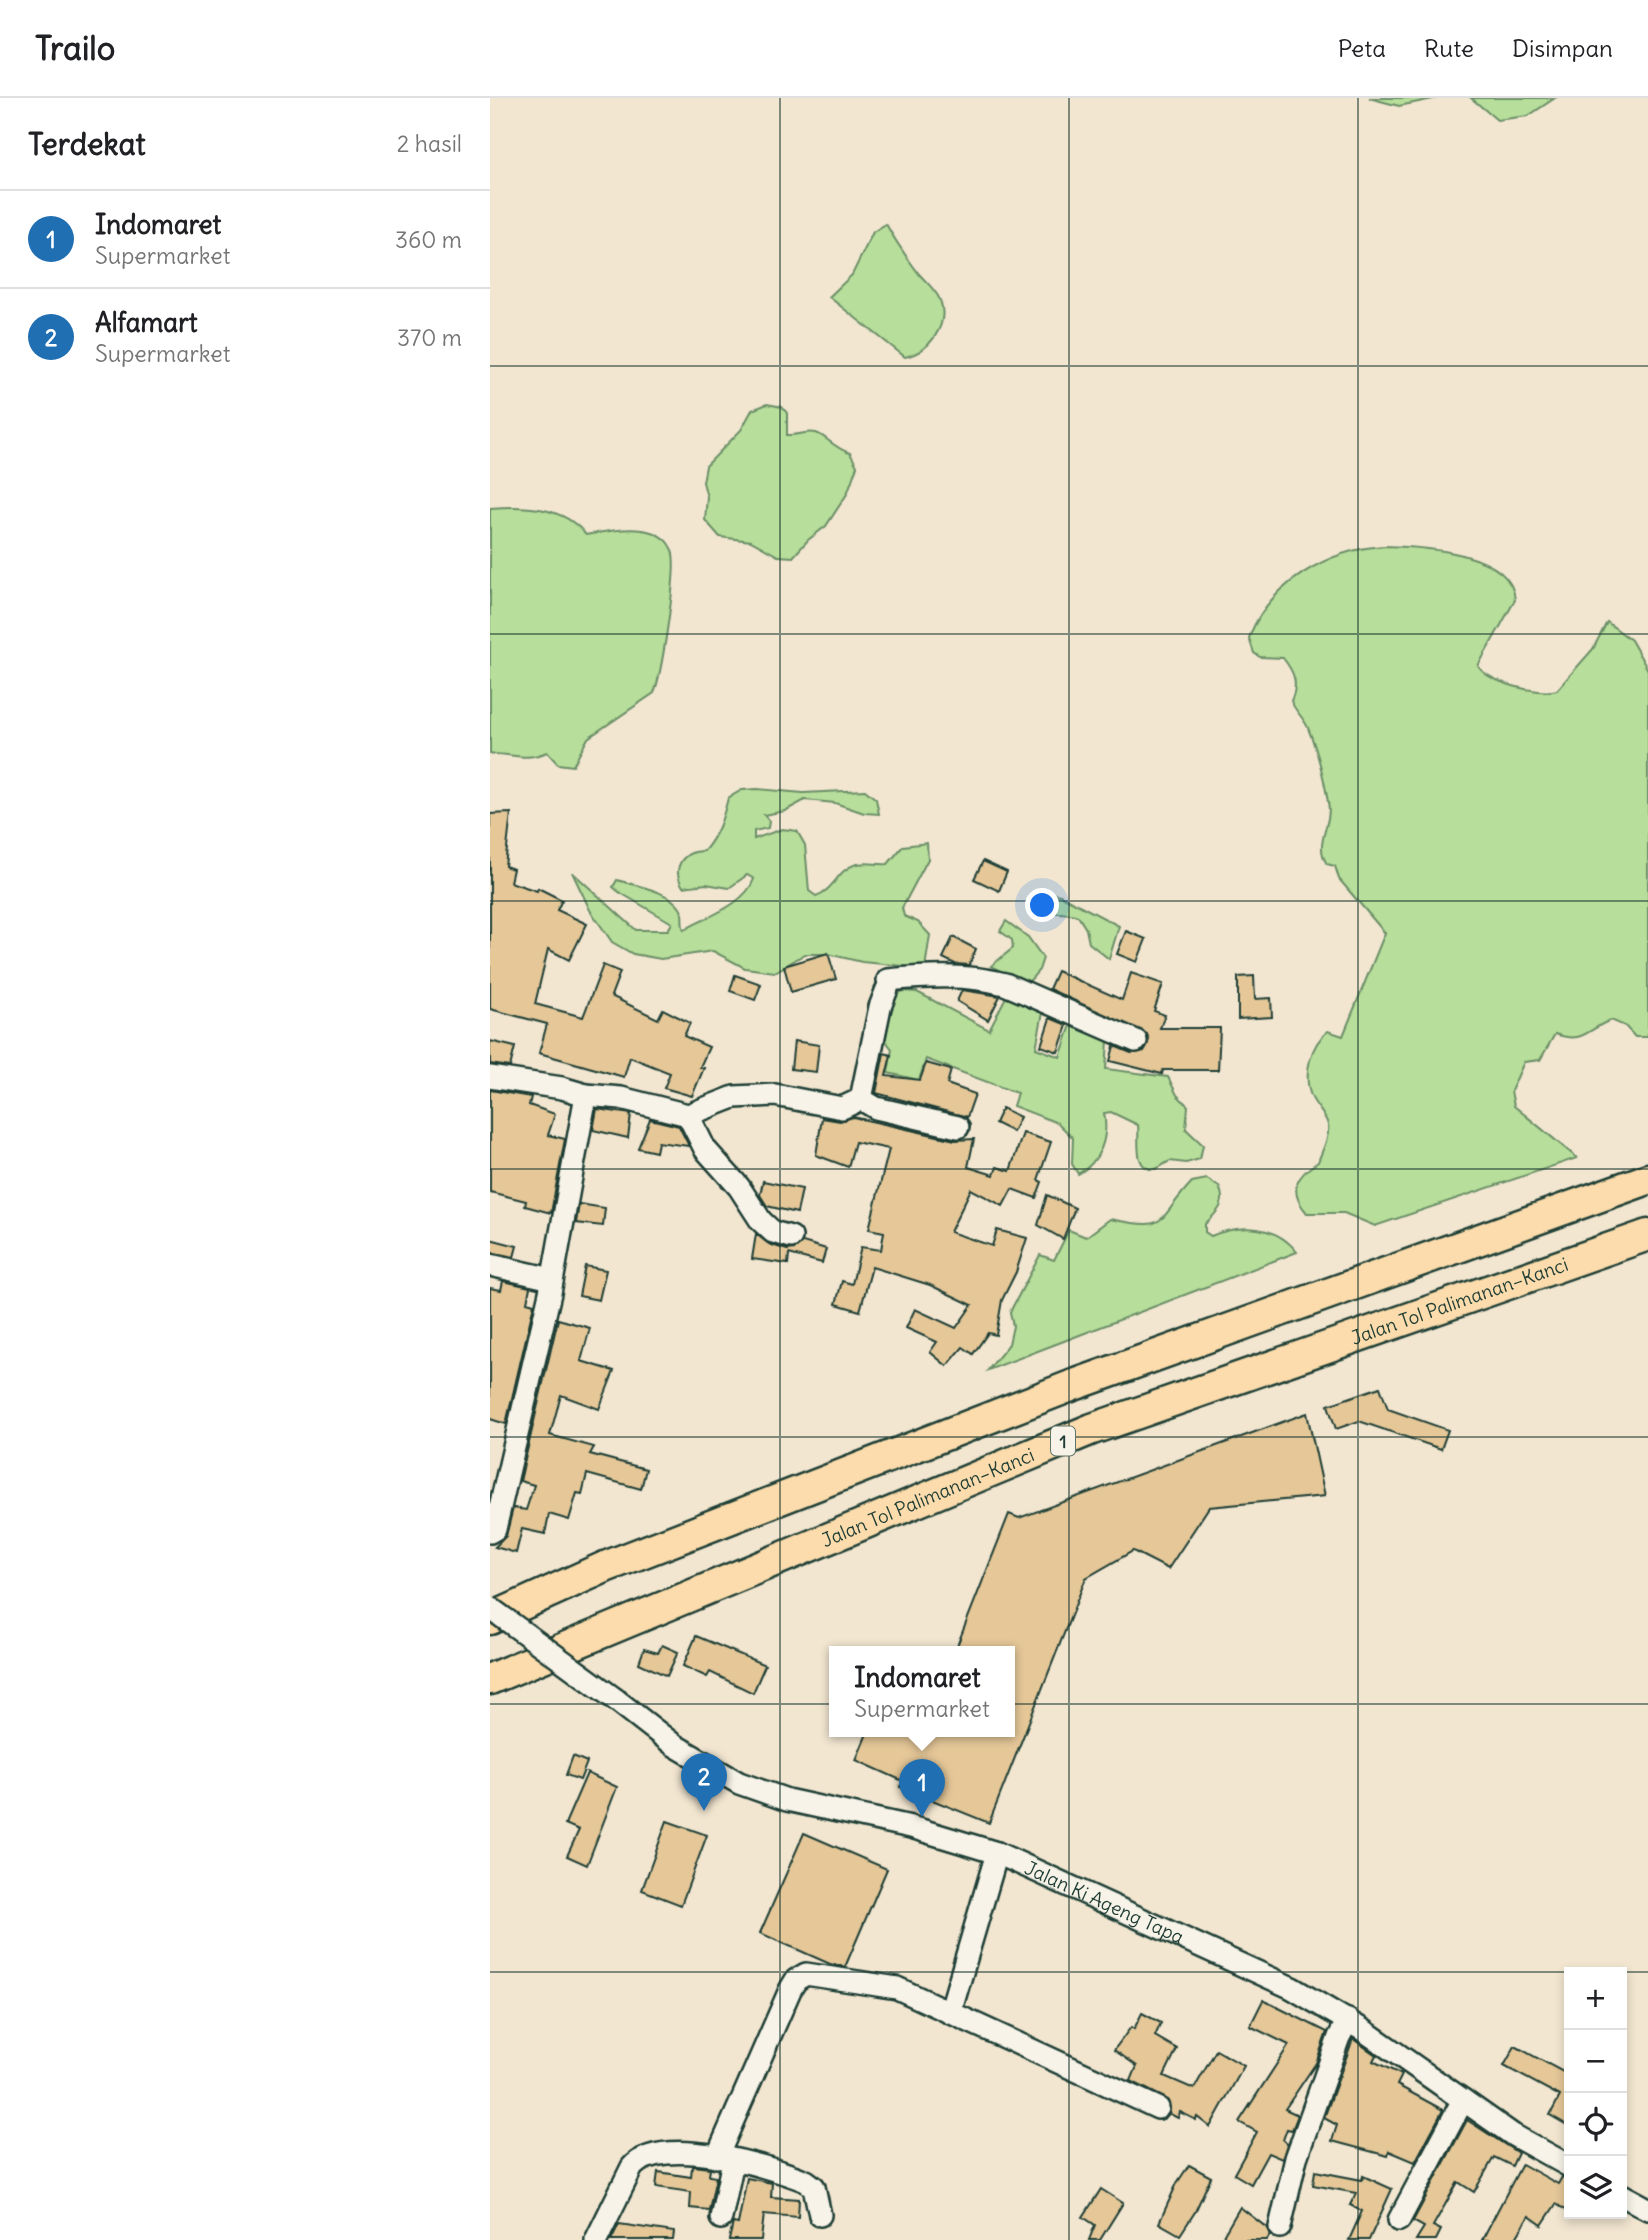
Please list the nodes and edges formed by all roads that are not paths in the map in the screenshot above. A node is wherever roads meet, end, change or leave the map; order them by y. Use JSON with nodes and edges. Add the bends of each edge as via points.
{"nodes":[{"id":1,"x":1136,"y":1041,"type":"dead end"},
{"id":2,"x":490,"y":1077,"type":"edge"},
{"id":3,"x":586,"y":1095,"type":"junction"},
{"id":4,"x":861,"y":1099,"type":"junction"},
{"id":5,"x":688,"y":1115,"type":"junction"},
{"id":6,"x":958,"y":1127,"type":"dead end"},
{"id":7,"x":1648,"y":1178,"type":"edge"},
{"id":8,"x":1648,"y":1235,"type":"edge"},
{"id":9,"x":791,"y":1237,"type":"dead end"},
{"id":10,"x":490,"y":1265,"type":"edge"},
{"id":11,"x":552,"y":1279,"type":"junction"},
{"id":12,"x":490,"y":1532,"type":"edge"},
{"id":13,"x":490,"y":1608,"type":"edge"},
{"id":14,"x":490,"y":1619,"type":"edge"},
{"id":15,"x":490,"y":1679,"type":"edge"},
{"id":16,"x":997,"y":1853,"type":"junction"},
{"id":17,"x":950,"y":2013,"type":"junction"},
{"id":18,"x":1348,"y":2020,"type":"junction"},
{"id":19,"x":1463,"y":2100,"type":"junction"},
{"id":20,"x":1158,"y":2108,"type":"dead end"},
{"id":21,"x":725,"y":2159,"type":"junction"},
{"id":22,"x":1564,"y":2163,"type":"edge"},
{"id":23,"x":1627,"y":2198,"type":"edge"},
{"id":24,"x":1648,"y":2210,"type":"edge"},
{"id":25,"x":820,"y":2215,"type":"dead end"},
{"id":26,"x":721,"y":2218,"type":"dead end"},
{"id":27,"x":1399,"y":2220,"type":"dead end"},
{"id":28,"x":1280,"y":2227,"type":"dead end"},
{"id":29,"x":596,"y":2240,"type":"edge"}],
"edges":[{"from":1,"to":4,"type":"street","via":[[1004,984],[921,976],[885,992]]},
{"from":2,"to":3,"type":"street"},
{"from":3,"to":5,"type":"street","via":[[621,1098]]},
{"from":3,"to":11,"type":"street"},
{"from":4,"to":5,"type":"street","via":[[842,1108],[775,1095],[734,1097]]},
{"from":4,"to":6,"type":"street","via":[[876,1108]]},
{"from":5,"to":9,"type":"street","via":[[705,1149],[761,1221],[773,1232]]},
{"from":7,"to":14,"type":"highway","via":[[1059,1391],[606,1567]]},
{"from":8,"to":15,"type":"highway","name":"Jalan Tol Palimanan–Kanci","number":"1","via":[[1092,1429]]},
{"from":10,"to":11,"type":"street"},
{"from":11,"to":12,"type":"street","via":[[495,1529]]},
{"from":13,"to":16,"type":"street","name":"Jalan Ki Ageng Tapa","bridge":true,"via":[[674,1745],[747,1787]]},
{"from":16,"to":17,"type":"street"},
{"from":16,"to":18,"type":"street","name":"Jalan Ki Ageng Tapa","via":[[1292,1988]]},
{"from":17,"to":20,"type":"street"},
{"from":17,"to":21,"type":"street","via":[[897,1988],[801,1976],[790,1990]]},
{"from":18,"to":19,"type":"street","name":"Jalan Ki Ageng Tapa"},
{"from":18,"to":28,"type":"street","via":[[1296,2158]]},
{"from":19,"to":22,"type":"street","name":"Jalan Ki Ageng Tapa"},
{"from":19,"to":27,"type":"street"},
{"from":21,"to":25,"type":"street","via":[[806,2180],[814,2187]]},
{"from":21,"to":26,"type":"street"},
{"from":21,"to":29,"type":"street","via":[[668,2152],[638,2161]]},
{"from":23,"to":24,"type":"street"}]}
